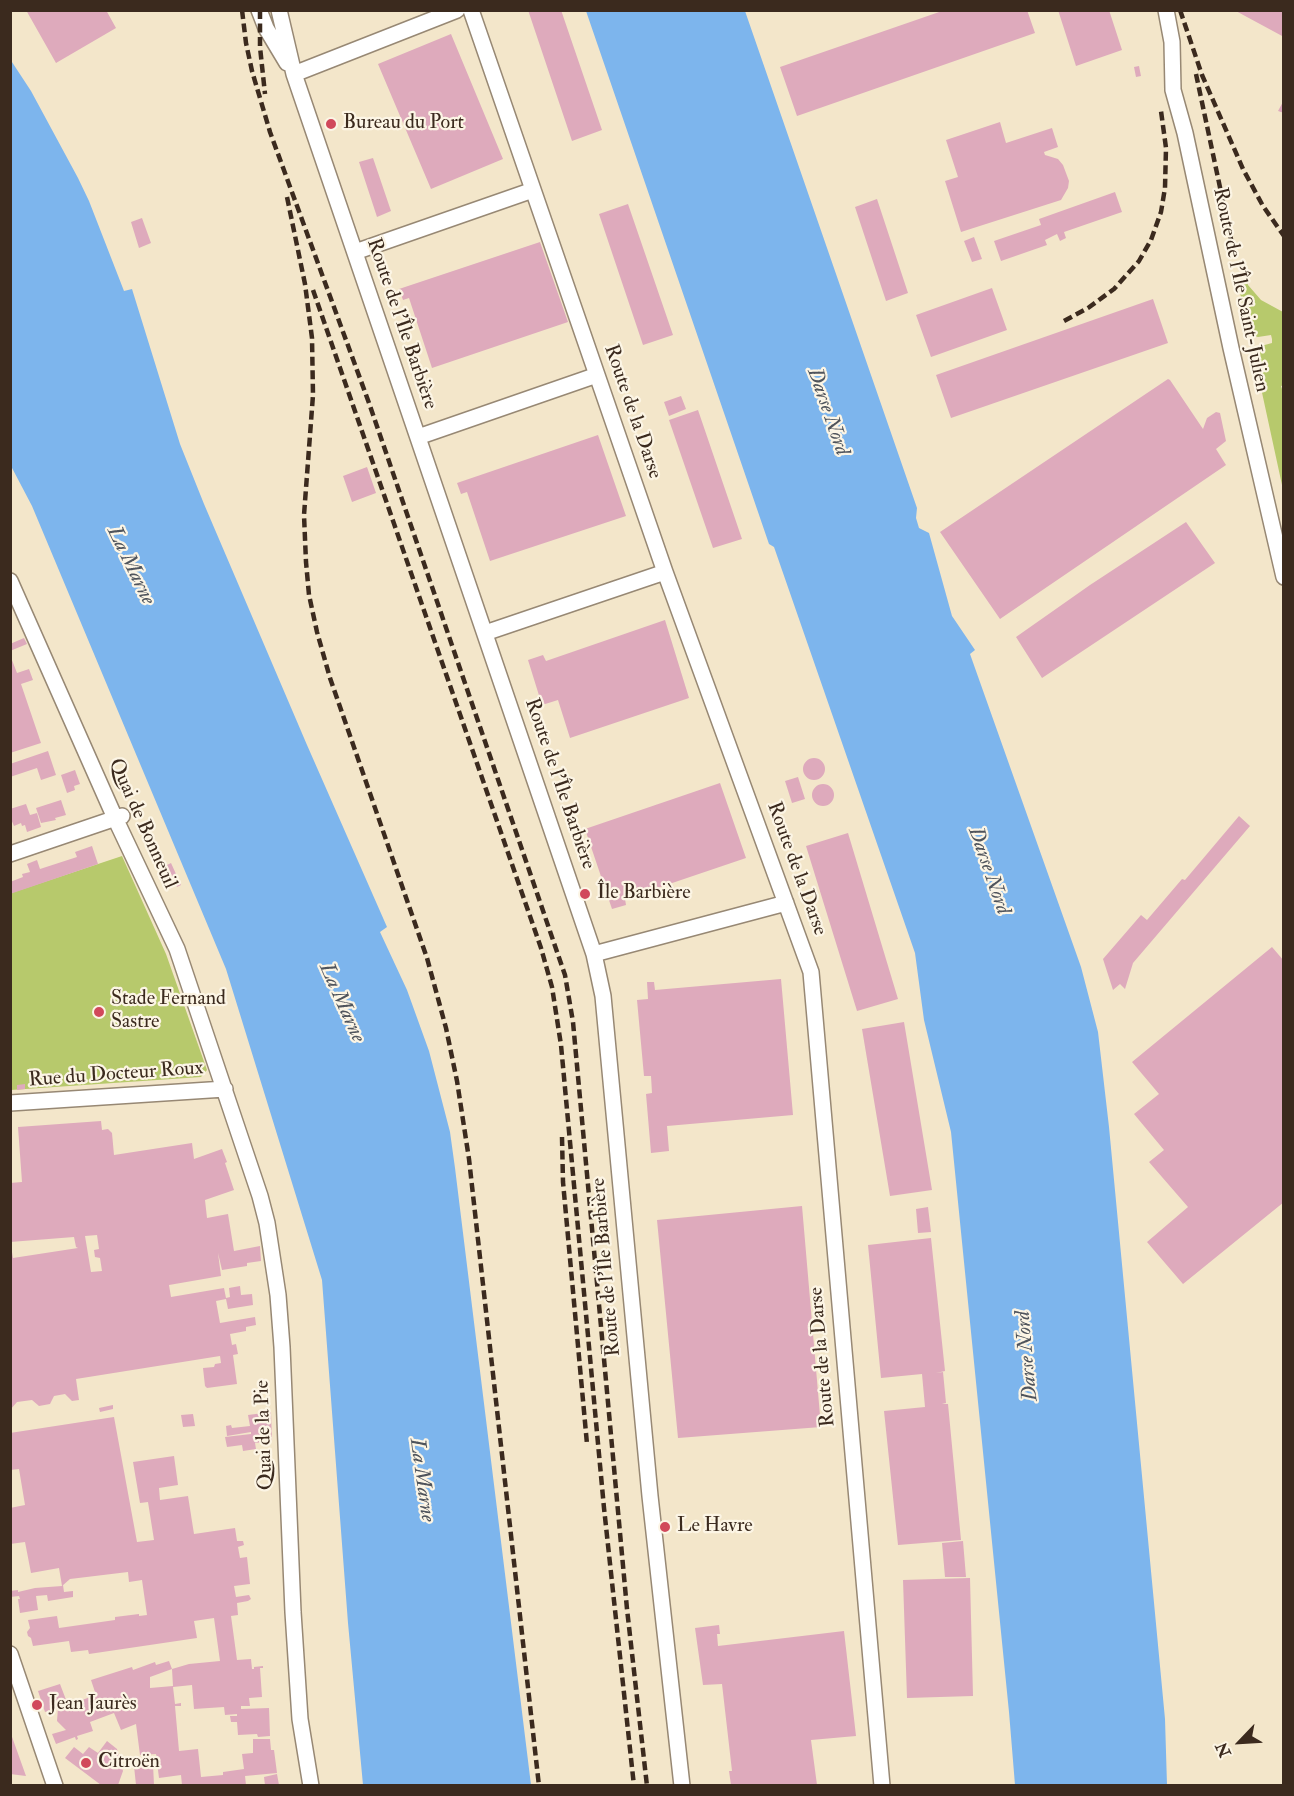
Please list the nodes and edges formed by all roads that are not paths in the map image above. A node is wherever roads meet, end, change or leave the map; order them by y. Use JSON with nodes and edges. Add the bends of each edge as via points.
{"nodes":[{"id":1,"x":259,"y":10,"type":"edge"},
{"id":2,"x":279,"y":10,"type":"edge"},
{"id":3,"x":457,"y":10,"type":"edge"},
{"id":4,"x":471,"y":10,"type":"edge"},
{"id":5,"x":1166,"y":10,"type":"edge"},
{"id":6,"x":294,"y":75,"type":"junction"},
{"id":7,"x":533,"y":190,"type":"junction"},
{"id":8,"x":355,"y":252,"type":"junction"},
{"id":9,"x":597,"y":375,"type":"junction"},
{"id":10,"x":418,"y":437,"type":"junction"},
{"id":11,"x":665,"y":572,"type":"junction"},
{"id":12,"x":1284,"y":577,"type":"edge"},
{"id":13,"x":10,"y":581,"type":"edge"},
{"id":14,"x":485,"y":633,"type":"junction"},
{"id":15,"x":119,"y":817,"type":"junction"},
{"id":16,"x":10,"y":854,"type":"edge"},
{"id":17,"x":786,"y":903,"type":"junction"},
{"id":18,"x":594,"y":954,"type":"junction"},
{"id":19,"x":225,"y":1089,"type":"junction"},
{"id":20,"x":10,"y":1104,"type":"edge"},
{"id":21,"x":10,"y":1654,"type":"edge"},
{"id":22,"x":55,"y":1785,"type":"edge"},
{"id":23,"x":311,"y":1785,"type":"edge"},
{"id":24,"x":682,"y":1785,"type":"edge"},
{"id":25,"x":882,"y":1785,"type":"edge"}],
"edges":[{"from":1,"to":6,"type":"street","name":"Route de l'Île Barbière"},
{"from":2,"to":6,"type":"street","name":"Route de l'Île Barbière"},
{"from":3,"to":6,"type":"street"},
{"from":4,"to":7,"type":"street","name":"Route de la Darse"},
{"from":5,"to":12,"type":"street","name":"Route de l'Île Saint-Julien","via":[[1172,42],[1173,90]]},
{"from":6,"to":8,"type":"street","name":"Route de l'Île Barbière"},
{"from":7,"to":8,"type":"street"},
{"from":7,"to":9,"type":"street","name":"Route de la Darse"},
{"from":8,"to":10,"type":"street","name":"Route de l'Île Barbière"},
{"from":9,"to":10,"type":"street"},
{"from":9,"to":11,"type":"street","name":"Route de la Darse"},
{"from":10,"to":14,"type":"street","name":"Route de l'Île Barbière"},
{"from":11,"to":14,"type":"street"},
{"from":11,"to":17,"type":"street","name":"Route de la Darse"},
{"from":13,"to":15,"type":"street","name":"Quai de Bonneuil"},
{"from":14,"to":18,"type":"street","name":"Route de l'Île Barbière"},
{"from":15,"to":16,"type":"street"},
{"from":15,"to":19,"type":"street","name":"Quai de Bonneuil","via":[[177,949]]},
{"from":17,"to":18,"type":"street"},
{"from":17,"to":25,"type":"street","name":"Route de la Darse","via":[[811,972]]},
{"from":18,"to":24,"type":"street","name":"Route de l'Île Barbière","via":[[603,996],[650,1496]]},
{"from":19,"to":20,"type":"street","name":"Rue du Docteur Roux"},
{"from":19,"to":23,"type":"street","name":"Quai de la Pie","via":[[267,1223],[278,1295],[299,1707]]},
{"from":21,"to":22,"type":"street"}]}
